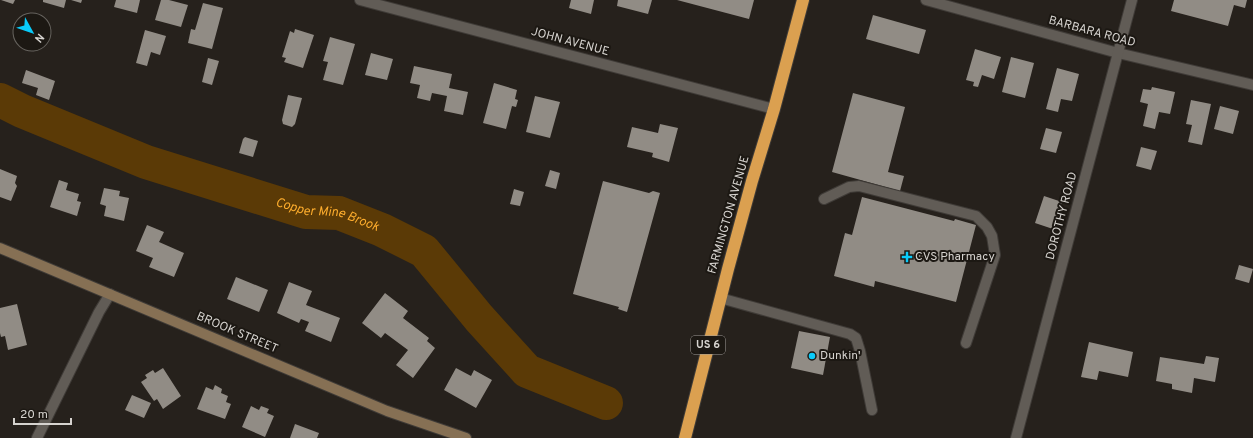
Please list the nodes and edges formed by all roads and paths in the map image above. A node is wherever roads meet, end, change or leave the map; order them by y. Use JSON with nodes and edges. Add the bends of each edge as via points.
{"nodes":[{"id":1,"x":360,"y":0,"type":"edge"},
{"id":2,"x":803,"y":0,"type":"edge"},
{"id":3,"x":926,"y":0,"type":"edge"},
{"id":4,"x":1132,"y":0,"type":"edge"},
{"id":5,"x":1118,"y":53,"type":"junction"},
{"id":6,"x":1253,"y":86,"type":"edge"},
{"id":7,"x":774,"y":109,"type":"junction"},
{"id":8,"x":824,"y":199,"type":"dead end"},
{"id":9,"x":0,"y":248,"type":"edge"},
{"id":10,"x":110,"y":294,"type":"junction"},
{"id":11,"x":720,"y":298,"type":"junction"},
{"id":12,"x":966,"y":343,"type":"dead end"},
{"id":13,"x":872,"y":410,"type":"dead end"},
{"id":14,"x":37,"y":438,"type":"edge"},
{"id":15,"x":466,"y":438,"type":"edge"},
{"id":16,"x":685,"y":438,"type":"edge"},
{"id":17,"x":1016,"y":438,"type":"edge"}],
"edges":[{"from":1,"to":7,"type":"street","name":"JOHN AVENUE"},
{"from":2,"to":7,"type":"highway","name":"FARMINGTON AVENUE","number":"US 6"},
{"from":3,"to":5,"type":"street","name":"BARBARA ROAD"},
{"from":4,"to":5,"type":"street","name":"DOROTHY ROAD"},
{"from":5,"to":6,"type":"street","name":"BARBARA ROAD"},
{"from":5,"to":17,"type":"street","name":"DOROTHY ROAD"},
{"from":7,"to":11,"type":"highway","name":"FARMINGTON AVENUE","number":"US 6"},
{"from":8,"to":12,"type":"street","via":[[849,187],[864,187],[976,216],[987,227],[992,236],[995,255]]},
{"from":9,"to":10,"type":"street","name":"BROOK STREET"},
{"from":10,"to":14,"type":"street"},
{"from":10,"to":15,"type":"street","name":"BROOK STREET","via":[[387,411]]},
{"from":11,"to":13,"type":"street","via":[[850,334],[856,338]]},
{"from":11,"to":16,"type":"highway","name":"FARMINGTON AVENUE","number":"US 6"}]}
